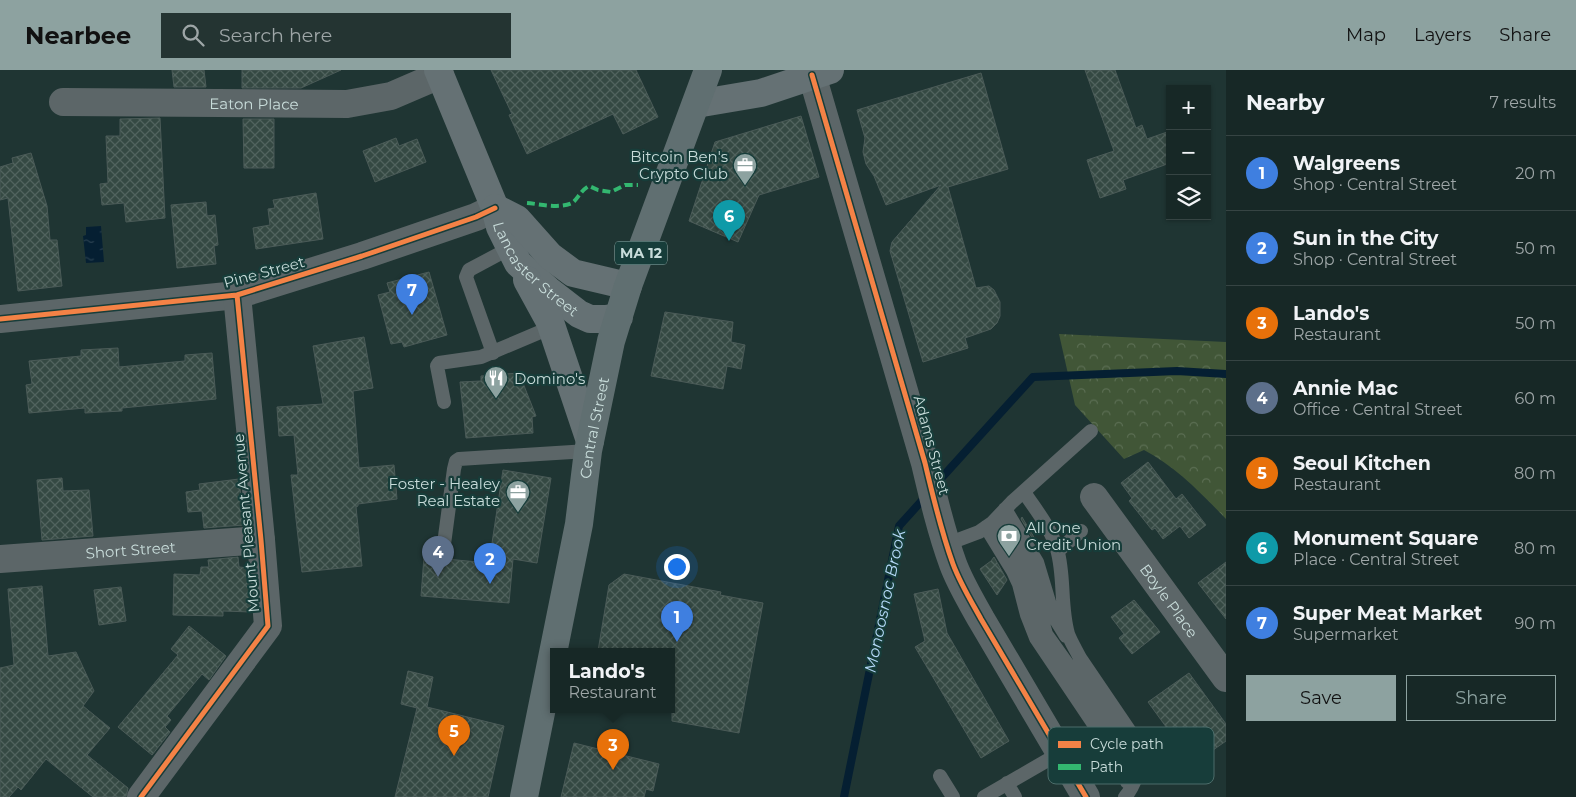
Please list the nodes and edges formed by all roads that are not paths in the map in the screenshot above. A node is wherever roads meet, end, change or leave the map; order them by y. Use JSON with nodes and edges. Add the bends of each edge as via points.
{"nodes":[{"id":1,"x":708,"y":70,"type":"edge"},
{"id":2,"x":439,"y":72,"type":"edge"},
{"id":3,"x":821,"y":73,"type":"edge"},
{"id":4,"x":63,"y":102,"type":"dead end"},
{"id":5,"x":696,"y":104,"type":"junction"},
{"id":6,"x":495,"y":208,"type":"junction"},
{"id":7,"x":520,"y":249,"type":"junction"},
{"id":8,"x":628,"y":286,"type":"junction"},
{"id":9,"x":237,"y":295,"type":"junction"},
{"id":10,"x":619,"y":317,"type":"junction"},
{"id":11,"x":0,"y":319,"type":"edge"},
{"id":12,"x":552,"y":327,"type":"junction"},
{"id":13,"x":493,"y":353,"type":"junction"},
{"id":14,"x":444,"y":402,"type":"dead end"},
{"id":15,"x":1091,"y":431,"type":"dead end"},
{"id":16,"x":589,"y":446,"type":"junction"},
{"id":17,"x":1024,"y":492,"type":"junction"},
{"id":18,"x":1094,"y":497,"type":"dead end"},
{"id":19,"x":996,"y":518,"type":"junction"},
{"id":20,"x":1082,"y":531,"type":"dead end"},
{"id":21,"x":262,"y":540,"type":"junction"},
{"id":22,"x":444,"y":544,"type":"dead end"},
{"id":23,"x":947,"y":544,"type":"junction"},
{"id":24,"x":1058,"y":551,"type":"junction"},
{"id":25,"x":0,"y":559,"type":"edge"},
{"id":26,"x":554,"y":648,"type":"edge"},
{"id":27,"x":1075,"y":648,"type":"junction"},
{"id":28,"x":550,"y":668,"type":"edge"},
{"id":29,"x":1226,"y":678,"type":"edge"},
{"id":30,"x":1111,"y":727,"type":"edge"},
{"id":31,"x":1127,"y":727,"type":"edge"},
{"id":32,"x":1048,"y":733,"type":"edge"},
{"id":33,"x":1048,"y":760,"type":"edge"},
{"id":34,"x":940,"y":776,"type":"dead end"},
{"id":35,"x":1007,"y":783,"type":"junction"},
{"id":36,"x":1078,"y":784,"type":"edge"},
{"id":37,"x":1130,"y":784,"type":"edge"},
{"id":38,"x":1133,"y":784,"type":"edge"},
{"id":39,"x":141,"y":797,"type":"edge"},
{"id":40,"x":524,"y":797,"type":"edge"},
{"id":41,"x":952,"y":797,"type":"edge"},
{"id":42,"x":984,"y":797,"type":"edge"},
{"id":43,"x":1015,"y":797,"type":"edge"},
{"id":44,"x":1086,"y":797,"type":"edge"},
{"id":45,"x":1125,"y":797,"type":"edge"}],
"edges":[{"from":1,"to":5,"type":"main road","name":"Central Street","number":"MA 12"},
{"from":2,"to":4,"type":"street","name":"Eaton Place","via":[[391,96],[347,104]]},
{"from":2,"to":6,"type":"main road","name":"Lancaster Street"},
{"from":3,"to":5,"type":"main road","via":[[761,93]]},
{"from":3,"to":23,"type":"street","name":"Adams Street"},
{"from":5,"to":8,"type":"main road","name":"Central Street","number":"MA 12"},
{"from":6,"to":7,"type":"main road","name":"Lancaster Street","via":[[500,227]]},
{"from":6,"to":9,"type":"street","name":"Pine Street","via":[[362,256]]},
{"from":7,"to":8,"type":"main road","name":"Lancaster Street","via":[[550,256],[573,273]]},
{"from":7,"to":10,"type":"main road","name":"Lancaster Street","via":[[548,290],[580,314],[590,319]]},
{"from":7,"to":12,"type":"main road"},
{"from":7,"to":13,"type":"lane","via":[[470,270],[466,276]]},
{"from":8,"to":10,"type":"main road","name":"Central Street","number":"MA 12"},
{"from":9,"to":11,"type":"street","name":"Pine Street"},
{"from":9,"to":21,"type":"street","name":"Mount Pleasant Avenue"},
{"from":10,"to":16,"type":"main road","name":"Central Street","number":"MA 12"},
{"from":12,"to":13,"type":"lane"},
{"from":12,"to":16,"type":"main road"},
{"from":13,"to":14,"type":"lane","via":[[439,363]]},
{"from":15,"to":17,"type":"lane"},
{"from":16,"to":22,"type":"lane","via":[[456,461]]},
{"from":16,"to":26,"type":"main road","name":"Central Street","number":"MA 12","via":[[579,524]]},
{"from":17,"to":19,"type":"lane"},
{"from":17,"to":24,"type":"lane"},
{"from":18,"to":29,"type":"street","name":"Boyle Place"},
{"from":19,"to":23,"type":"lane","via":[[979,532]]},
{"from":19,"to":27,"type":"lane","via":[[1037,562],[1054,615]]},
{"from":19,"to":30,"type":"lane","via":[[1031,582],[1046,634]]},
{"from":20,"to":24,"type":"lane"},
{"from":21,"to":25,"type":"street","name":"Short Street"},
{"from":21,"to":39,"type":"street","name":"Mount Pleasant Avenue","via":[[268,626]]},
{"from":23,"to":32,"type":"street","name":"Adams Street","via":[[965,591]]},
{"from":24,"to":27,"type":"lane","via":[[1068,634]]},
{"from":27,"to":31,"type":"lane"},
{"from":28,"to":40,"type":"main road","name":"Central Street","number":"MA 12"},
{"from":33,"to":35,"type":"lane"},
{"from":34,"to":41,"type":"lane"},
{"from":35,"to":42,"type":"lane"},
{"from":35,"to":43,"type":"lane"},
{"from":36,"to":44,"type":"street","name":"Adams Street"},
{"from":37,"to":45,"type":"lane"},
{"from":38,"to":45,"type":"lane"}]}
